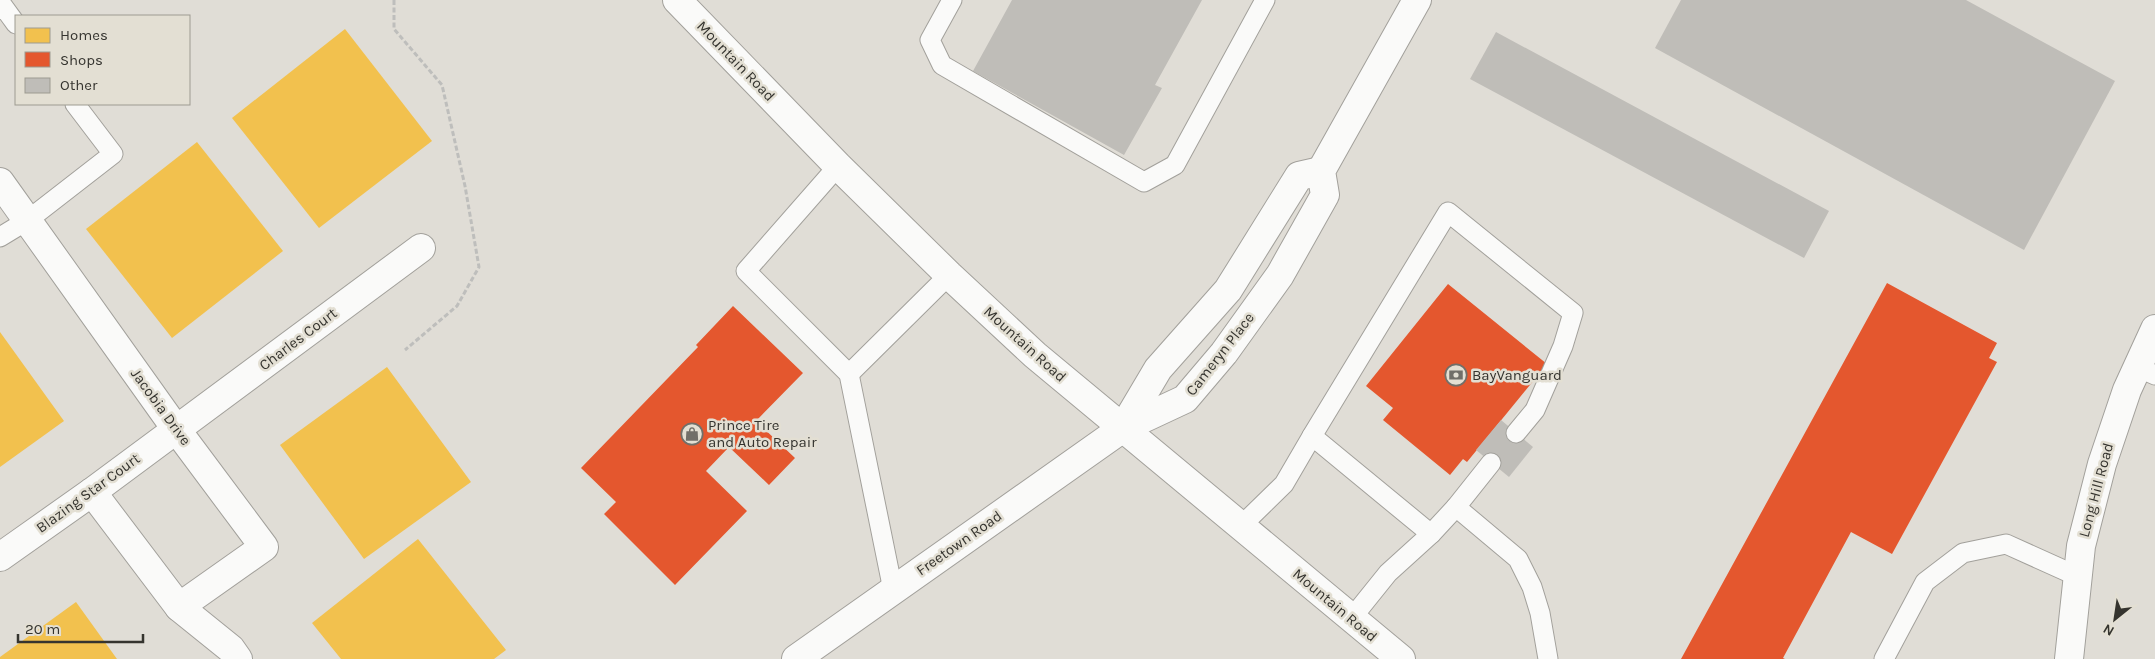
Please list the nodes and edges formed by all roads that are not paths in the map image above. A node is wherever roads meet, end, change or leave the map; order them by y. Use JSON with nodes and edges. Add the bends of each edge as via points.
{"nodes":[{"id":1,"x":677,"y":0,"type":"edge"},
{"id":2,"x":952,"y":0,"type":"edge"},
{"id":3,"x":1265,"y":0,"type":"edge"},
{"id":4,"x":1417,"y":0,"type":"edge"},
{"id":5,"x":0,"y":2,"type":"edge"},
{"id":6,"x":15,"y":23,"type":"edge"},
{"id":7,"x":76,"y":105,"type":"edge"},
{"id":8,"x":838,"y":166,"type":"junction"},
{"id":9,"x":1321,"y":171,"type":"junction"},
{"id":10,"x":0,"y":182,"type":"edge"},
{"id":11,"x":28,"y":220,"type":"junction"},
{"id":12,"x":0,"y":237,"type":"edge"},
{"id":13,"x":420,"y":248,"type":"dead end"},
{"id":14,"x":949,"y":275,"type":"junction"},
{"id":15,"x":2155,"y":329,"type":"edge"},
{"id":16,"x":2146,"y":371,"type":"edge"},
{"id":17,"x":849,"y":374,"type":"junction"},
{"id":18,"x":1123,"y":428,"type":"junction"},
{"id":19,"x":176,"y":429,"type":"junction"},
{"id":20,"x":1516,"y":433,"type":"dead end"},
{"id":21,"x":1312,"y":436,"type":"junction"},
{"id":22,"x":1491,"y":463,"type":"dead end"},
{"id":23,"x":92,"y":492,"type":"junction"},
{"id":24,"x":1456,"y":507,"type":"junction"},
{"id":25,"x":1240,"y":526,"type":"junction"},
{"id":26,"x":1431,"y":534,"type":"junction"},
{"id":27,"x":0,"y":557,"type":"edge"},
{"id":28,"x":2077,"y":576,"type":"junction"},
{"id":29,"x":892,"y":590,"type":"junction"},
{"id":30,"x":180,"y":607,"type":"junction"},
{"id":31,"x":1351,"y":619,"type":"junction"},
{"id":32,"x":238,"y":659,"type":"edge"},
{"id":33,"x":796,"y":659,"type":"edge"},
{"id":34,"x":1401,"y":659,"type":"edge"},
{"id":35,"x":1548,"y":659,"type":"edge"},
{"id":36,"x":1884,"y":659,"type":"edge"},
{"id":37,"x":2069,"y":659,"type":"edge"}],
"edges":[{"from":1,"to":8,"type":"street","name":"Mountain Road"},
{"from":2,"to":3,"type":"lane","via":[[930,40],[942,65],[1144,182],[1175,165]]},
{"from":4,"to":9,"type":"street"},
{"from":5,"to":6,"type":"lane"},
{"from":7,"to":11,"type":"lane","via":[[113,154]]},
{"from":8,"to":14,"type":"street","name":"Mountain Road"},
{"from":8,"to":17,"type":"lane","via":[[746,271]]},
{"from":9,"to":18,"type":"street","via":[[1299,176],[1228,290],[1158,369]]},
{"from":9,"to":18,"type":"street","name":"Cameryn Place","via":[[1325,196],[1280,275],[1224,353],[1185,399]]},
{"from":10,"to":11,"type":"street","name":"Jacobia Drive"},
{"from":11,"to":12,"type":"lane"},
{"from":11,"to":19,"type":"street","name":"Jacobia Drive"},
{"from":13,"to":19,"type":"street","name":"Charles Court"},
{"from":14,"to":17,"type":"lane"},
{"from":14,"to":18,"type":"street","name":"Mountain Road","via":[[1035,355]]},
{"from":15,"to":16,"type":"street","name":"Long Hill Road"},
{"from":16,"to":28,"type":"street","name":"Long Hill Road","via":[[2127,390],[2102,464],[2081,546]]},
{"from":17,"to":29,"type":"lane"},
{"from":18,"to":25,"type":"street","name":"Mountain Road"},
{"from":18,"to":29,"type":"street","name":"Freetown Road"},
{"from":19,"to":23,"type":"street","name":"Blazing Star Court"},
{"from":19,"to":30,"type":"street","name":"Jacobia Drive","via":[[264,546]]},
{"from":20,"to":21,"type":"lane","via":[[1535,410],[1563,346],[1573,313],[1448,212]]},
{"from":21,"to":25,"type":"lane","via":[[1284,484]]},
{"from":21,"to":26,"type":"lane"},
{"from":22,"to":24,"type":"lane"},
{"from":23,"to":27,"type":"street","name":"Blazing Star Court"},
{"from":23,"to":30,"type":"street"},
{"from":24,"to":26,"type":"lane"},
{"from":24,"to":35,"type":"lane","via":[[1518,559],[1532,587]]},
{"from":25,"to":31,"type":"street","name":"Mountain Road"},
{"from":26,"to":31,"type":"lane","via":[[1388,573]]},
{"from":28,"to":36,"type":"lane","via":[[2006,544],[1963,553],[1925,582]]},
{"from":28,"to":37,"type":"street","name":"Long Hill Road"},
{"from":29,"to":33,"type":"street","name":"Freetown Road"},
{"from":30,"to":32,"type":"street"},
{"from":31,"to":34,"type":"street","name":"Mountain Road"}]}
